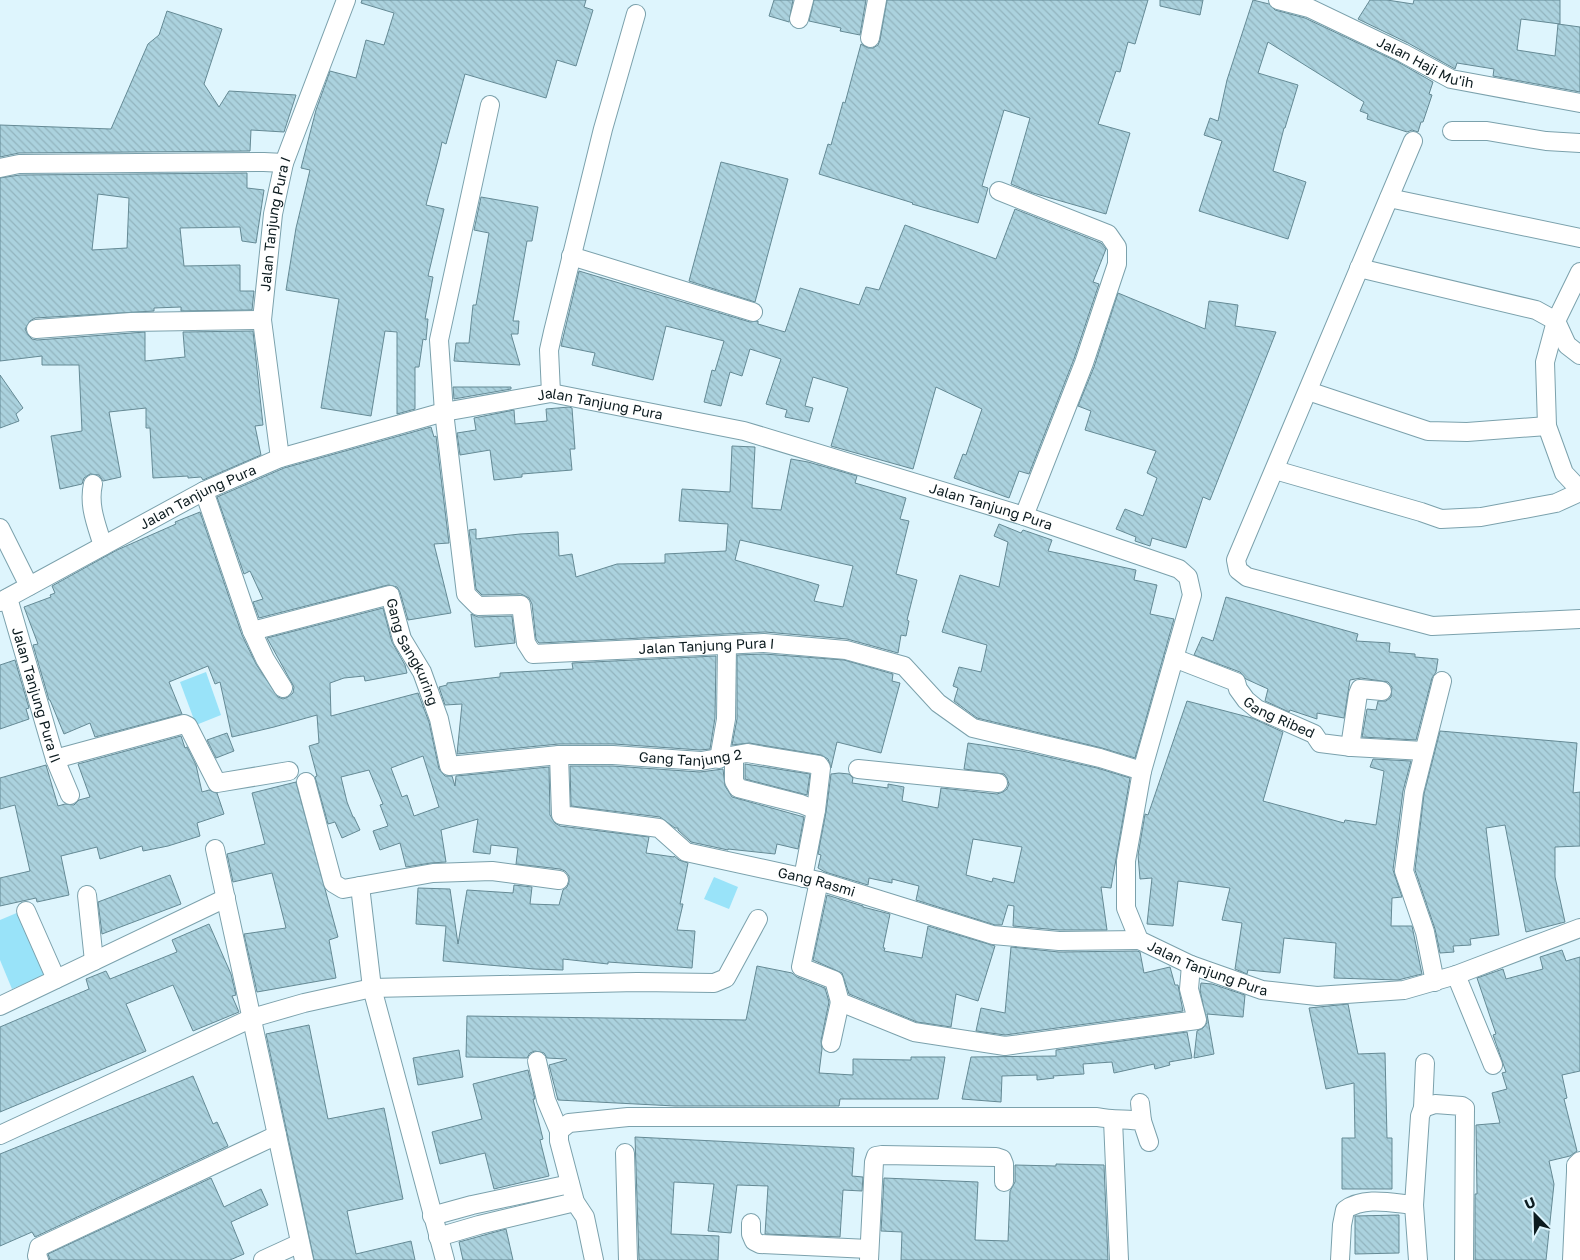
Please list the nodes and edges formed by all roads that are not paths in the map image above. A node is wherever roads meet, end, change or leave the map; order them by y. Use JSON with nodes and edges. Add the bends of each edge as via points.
{"nodes":[{"id":1,"x":346,"y":0,"type":"edge"},
{"id":2,"x":804,"y":0,"type":"edge"},
{"id":3,"x":877,"y":0,"type":"edge"},
{"id":4,"x":1278,"y":0,"type":"edge"},
{"id":5,"x":636,"y":14,"type":"dead end"},
{"id":6,"x":799,"y":19,"type":"dead end"},
{"id":7,"x":870,"y":38,"type":"dead end"},
{"id":8,"x":1580,"y":103,"type":"edge"},
{"id":9,"x":490,"y":105,"type":"dead end"},
{"id":10,"x":1452,"y":131,"type":"dead end"},
{"id":11,"x":1413,"y":141,"type":"dead end"},
{"id":12,"x":1580,"y":143,"type":"edge"},
{"id":13,"x":284,"y":163,"type":"junction"},
{"id":14,"x":0,"y":168,"type":"edge"},
{"id":15,"x":999,"y":190,"type":"dead end"},
{"id":16,"x":1390,"y":198,"type":"junction"},
{"id":17,"x":1580,"y":238,"type":"edge"},
{"id":18,"x":572,"y":256,"type":"junction"},
{"id":19,"x":1359,"y":268,"type":"junction"},
{"id":20,"x":1580,"y":272,"type":"edge"},
{"id":21,"x":753,"y":312,"type":"dead end"},
{"id":22,"x":262,"y":320,"type":"junction"},
{"id":23,"x":1556,"y":322,"type":"junction"},
{"id":24,"x":36,"y":329,"type":"dead end"},
{"id":25,"x":1580,"y":354,"type":"edge"},
{"id":26,"x":1308,"y":391,"type":"junction"},
{"id":27,"x":551,"y":393,"type":"junction"},
{"id":28,"x":444,"y":412,"type":"junction"},
{"id":29,"x":1547,"y":426,"type":"junction"},
{"id":30,"x":280,"y":458,"type":"junction"},
{"id":31,"x":1275,"y":470,"type":"junction"},
{"id":32,"x":93,"y":484,"type":"dead end"},
{"id":33,"x":204,"y":491,"type":"junction"},
{"id":34,"x":1580,"y":491,"type":"edge"},
{"id":35,"x":1024,"y":516,"type":"junction"},
{"id":36,"x":0,"y":528,"type":"edge"},
{"id":37,"x":103,"y":546,"type":"junction"},
{"id":38,"x":29,"y":586,"type":"junction"},
{"id":39,"x":4,"y":600,"type":"edge"},
{"id":40,"x":1580,"y":619,"type":"edge"},
{"id":41,"x":252,"y":631,"type":"junction"},
{"id":42,"x":727,"y":645,"type":"junction"},
{"id":43,"x":1174,"y":658,"type":"junction"},
{"id":44,"x":1442,"y":681,"type":"dead end"},
{"id":45,"x":283,"y":688,"type":"dead end"},
{"id":46,"x":1382,"y":691,"type":"dead end"},
{"id":47,"x":1350,"y":747,"type":"junction"},
{"id":48,"x":1424,"y":751,"type":"junction"},
{"id":49,"x":559,"y":755,"type":"junction"},
{"id":50,"x":726,"y":757,"type":"junction"},
{"id":51,"x":55,"y":759,"type":"junction"},
{"id":52,"x":858,"y":769,"type":"dead end"},
{"id":53,"x":289,"y":770,"type":"dead end"},
{"id":54,"x":1142,"y":771,"type":"junction"},
{"id":55,"x":306,"y":782,"type":"dead end"},
{"id":56,"x":998,"y":783,"type":"dead end"},
{"id":57,"x":70,"y":795,"type":"dead end"},
{"id":58,"x":816,"y":810,"type":"junction"},
{"id":59,"x":215,"y":849,"type":"dead end"},
{"id":60,"x":811,"y":879,"type":"junction"},
{"id":61,"x":559,"y":880,"type":"dead end"},
{"id":62,"x":360,"y":886,"type":"junction"},
{"id":63,"x":88,"y":895,"type":"dead end"},
{"id":64,"x":226,"y":898,"type":"junction"},
{"id":65,"x":26,"y":910,"type":"dead end"},
{"id":66,"x":758,"y":919,"type":"dead end"},
{"id":67,"x":1580,"y":928,"type":"edge"},
{"id":68,"x":1139,"y":940,"type":"junction"},
{"id":69,"x":94,"y":961,"type":"junction"},
{"id":70,"x":1191,"y":966,"type":"junction"},
{"id":71,"x":1456,"y":975,"type":"junction"},
{"id":72,"x":56,"y":979,"type":"junction"},
{"id":73,"x":1435,"y":982,"type":"junction"},
{"id":74,"x":372,"y":988,"type":"junction"},
{"id":75,"x":840,"y":1002,"type":"junction"},
{"id":76,"x":0,"y":1006,"type":"edge"},
{"id":77,"x":252,"y":1018,"type":"junction"},
{"id":78,"x":831,"y":1043,"type":"dead end"},
{"id":79,"x":537,"y":1061,"type":"dead end"},
{"id":80,"x":1425,"y":1063,"type":"dead end"},
{"id":81,"x":1493,"y":1065,"type":"dead end"},
{"id":82,"x":1140,"y":1103,"type":"dead end"},
{"id":83,"x":1423,"y":1108,"type":"junction"},
{"id":84,"x":1113,"y":1120,"type":"junction"},
{"id":85,"x":1142,"y":1121,"type":"junction"},
{"id":86,"x":560,"y":1131,"type":"junction"},
{"id":87,"x":0,"y":1135,"type":"edge"},
{"id":88,"x":277,"y":1135,"type":"junction"},
{"id":89,"x":1149,"y":1142,"type":"dead end"},
{"id":90,"x":625,"y":1153,"type":"dead end"},
{"id":91,"x":1580,"y":1161,"type":"edge"},
{"id":92,"x":1004,"y":1182,"type":"dead end"},
{"id":93,"x":570,"y":1184,"type":"junction"},
{"id":94,"x":575,"y":1202,"type":"junction"},
{"id":95,"x":1414,"y":1205,"type":"junction"},
{"id":96,"x":432,"y":1216,"type":"junction"},
{"id":97,"x":751,"y":1222,"type":"dead end"},
{"id":98,"x":438,"y":1237,"type":"junction"},
{"id":99,"x":302,"y":1251,"type":"edge"},
{"id":100,"x":869,"y":1255,"type":"edge"},
{"id":101,"x":38,"y":1260,"type":"edge"},
{"id":102,"x":263,"y":1260,"type":"edge"},
{"id":103,"x":444,"y":1260,"type":"edge"},
{"id":104,"x":594,"y":1260,"type":"edge"},
{"id":105,"x":628,"y":1260,"type":"edge"},
{"id":106,"x":1119,"y":1260,"type":"edge"},
{"id":107,"x":1340,"y":1260,"type":"edge"},
{"id":108,"x":1418,"y":1260,"type":"edge"},
{"id":109,"x":1464,"y":1260,"type":"edge"},
{"id":110,"x":1572,"y":1260,"type":"edge"}],
"edges":[{"from":1,"to":13,"type":"street","name":"Jalan Tanjung Pura I"},
{"from":2,"to":6,"type":"street"},
{"from":3,"to":7,"type":"street"},
{"from":4,"to":8,"type":"street","name":"Jalan Haji Mu'ih","via":[[1309,8],[1451,79]]},
{"from":5,"to":18,"type":"street","via":[[603,129]]},
{"from":9,"to":28,"type":"street","via":[[439,340]]},
{"from":10,"to":12,"type":"street","via":[[1487,131]]},
{"from":11,"to":16,"type":"street"},
{"from":13,"to":14,"type":"street","via":[[19,164]]},
{"from":13,"to":22,"type":"street","name":"Jalan Tanjung Pura I","via":[[273,214]]},
{"from":15,"to":35,"type":"street","via":[[1108,234],[1117,247],[1117,264],[1084,363]]},
{"from":16,"to":17,"type":"street"},
{"from":16,"to":19,"type":"street"},
{"from":18,"to":21,"type":"street"},
{"from":18,"to":27,"type":"street","via":[[549,350]]},
{"from":19,"to":23,"type":"street","via":[[1536,310]]},
{"from":19,"to":26,"type":"street"},
{"from":20,"to":23,"type":"street"},
{"from":22,"to":24,"type":"street","via":[[131,322]]},
{"from":22,"to":30,"type":"street","name":"Jalan Tanjung Pura I"},
{"from":23,"to":25,"type":"street","via":[[1567,344]]},
{"from":23,"to":29,"type":"street","via":[[1545,362]]},
{"from":26,"to":29,"type":"street","via":[[1428,431],[1467,432]]},
{"from":26,"to":31,"type":"street"},
{"from":27,"to":28,"type":"street","name":"Jalan Tanjung Pura"},
{"from":27,"to":35,"type":"street","name":"Jalan Tanjung Pura","via":[[744,430]]},
{"from":28,"to":30,"type":"street","name":"Jalan Tanjung Pura"},
{"from":28,"to":42,"type":"street","name":"Jalan Tanjung Pura I","via":[[466,594],[478,606],[521,605],[526,643],[533,654]]},
{"from":29,"to":34,"type":"street","via":[[1564,473]]},
{"from":30,"to":33,"type":"street","name":"Jalan Tanjung Pura"},
{"from":31,"to":34,"type":"street","via":[[1441,519],[1481,517],[1556,503]]},
{"from":31,"to":40,"type":"street","via":[[1236,560],[1238,570],[1247,577],[1432,626]]},
{"from":32,"to":37,"type":"street","via":[[91,508]]},
{"from":33,"to":37,"type":"street","name":"Jalan Tanjung Pura"},
{"from":33,"to":41,"type":"street"},
{"from":35,"to":43,"type":"street","name":"Jalan Tanjung Pura","via":[[1180,568],[1188,577],[1192,595]]},
{"from":36,"to":38,"type":"street"},
{"from":37,"to":38,"type":"street","name":"Jalan Tanjung Pura"},
{"from":38,"to":39,"type":"street","name":"Jalan Tanjung Pura"},
{"from":39,"to":51,"type":"street","name":"Jalan Tanjung Pura II"},
{"from":41,"to":45,"type":"street"},
{"from":41,"to":49,"type":"street","name":"Gang Sangkuring","via":[[390,595],[402,639],[422,672],[439,719],[448,766]]},
{"from":42,"to":50,"type":"street"},
{"from":42,"to":54,"type":"street","name":"Jalan Tanjung Pura I","via":[[764,643],[846,650],[904,666],[938,704],[974,728]]},
{"from":43,"to":47,"type":"street","name":"Gang Ribed","via":[[1236,682],[1246,700],[1257,709],[1314,734],[1320,743]]},
{"from":43,"to":54,"type":"street","name":"Jalan Tanjung Pura"},
{"from":44,"to":48,"type":"street"},
{"from":46,"to":47,"type":"street","via":[[1360,689]]},
{"from":47,"to":48,"type":"street","name":"Gang Ribed"},
{"from":48,"to":73,"type":"street","via":[[1414,792],[1404,871],[1425,932]]},
{"from":49,"to":50,"type":"street","name":"Gang Tanjung 2","via":[[701,761]]},
{"from":49,"to":60,"type":"street","name":"Gang Rasmi","via":[[561,816],[659,828],[686,852]]},
{"from":50,"to":58,"type":"street","via":[[738,788]]},
{"from":50,"to":58,"type":"street","name":"Gang Tanjung 2","via":[[747,753],[819,765]]},
{"from":51,"to":53,"type":"street","name":"Jalan Tanjung Pura II","via":[[184,724],[188,726],[217,783]]},
{"from":51,"to":57,"type":"street"},
{"from":52,"to":56,"type":"street"},
{"from":54,"to":68,"type":"street","name":"Jalan Tanjung Pura","via":[[1126,861],[1126,908]]},
{"from":55,"to":62,"type":"street","via":[[333,882],[343,889]]},
{"from":58,"to":60,"type":"street"},
{"from":59,"to":64,"type":"street"},
{"from":60,"to":68,"type":"street","name":"Gang Rasmi","via":[[993,935],[1059,941]]},
{"from":60,"to":75,"type":"street","via":[[801,967],[834,980]]},
{"from":61,"to":62,"type":"street","via":[[492,871],[433,873]]},
{"from":62,"to":74,"type":"street"},
{"from":63,"to":69,"type":"street"},
{"from":64,"to":69,"type":"street"},
{"from":64,"to":77,"type":"street"},
{"from":65,"to":72,"type":"street"},
{"from":66,"to":74,"type":"street","via":[[726,978],[714,983]]},
{"from":67,"to":71,"type":"street","name":"Jalan Tanjung Pura"},
{"from":68,"to":70,"type":"street","name":"Jalan Tanjung Pura"},
{"from":69,"to":72,"type":"street"},
{"from":70,"to":73,"type":"street","name":"Jalan Tanjung Pura","via":[[1262,990],[1317,996],[1404,990]]},
{"from":70,"to":75,"type":"street","via":[[1189,989],[1197,1020],[1005,1046],[914,1032]]},
{"from":71,"to":73,"type":"street","name":"Jalan Tanjung Pura"},
{"from":71,"to":81,"type":"street"},
{"from":72,"to":76,"type":"street"},
{"from":74,"to":77,"type":"street"},
{"from":74,"to":96,"type":"street"},
{"from":75,"to":78,"type":"street"},
{"from":77,"to":87,"type":"street"},
{"from":77,"to":88,"type":"street"},
{"from":79,"to":86,"type":"street","via":[[546,1100]]},
{"from":80,"to":83,"type":"street"},
{"from":82,"to":85,"type":"street"},
{"from":83,"to":95,"type":"street"},
{"from":83,"to":109,"type":"street","via":[[1435,1104],[1465,1108]]},
{"from":84,"to":85,"type":"street"},
{"from":84,"to":86,"type":"street","via":[[1097,1117],[628,1117],[569,1123]]},
{"from":84,"to":106,"type":"street"},
{"from":85,"to":89,"type":"street"},
{"from":86,"to":93,"type":"street","via":[[559,1141]]},
{"from":88,"to":99,"type":"street"},
{"from":88,"to":101,"type":"street","via":[[39,1247]]},
{"from":90,"to":105,"type":"street"},
{"from":91,"to":110,"type":"street","via":[[1576,1165]]},
{"from":92,"to":100,"type":"street","via":[[1004,1164],[996,1157],[882,1155],[876,1152]]},
{"from":93,"to":94,"type":"street"},
{"from":93,"to":96,"type":"street"},
{"from":94,"to":98,"type":"street"},
{"from":94,"to":104,"type":"street","via":[[585,1217]]},
{"from":95,"to":107,"type":"street","via":[[1371,1202],[1354,1204],[1345,1210]]},
{"from":95,"to":108,"type":"street"},
{"from":96,"to":98,"type":"street"},
{"from":97,"to":100,"type":"street","via":[[751,1234],[760,1244]]},
{"from":98,"to":103,"type":"street"},
{"from":99,"to":102,"type":"street"}]}
